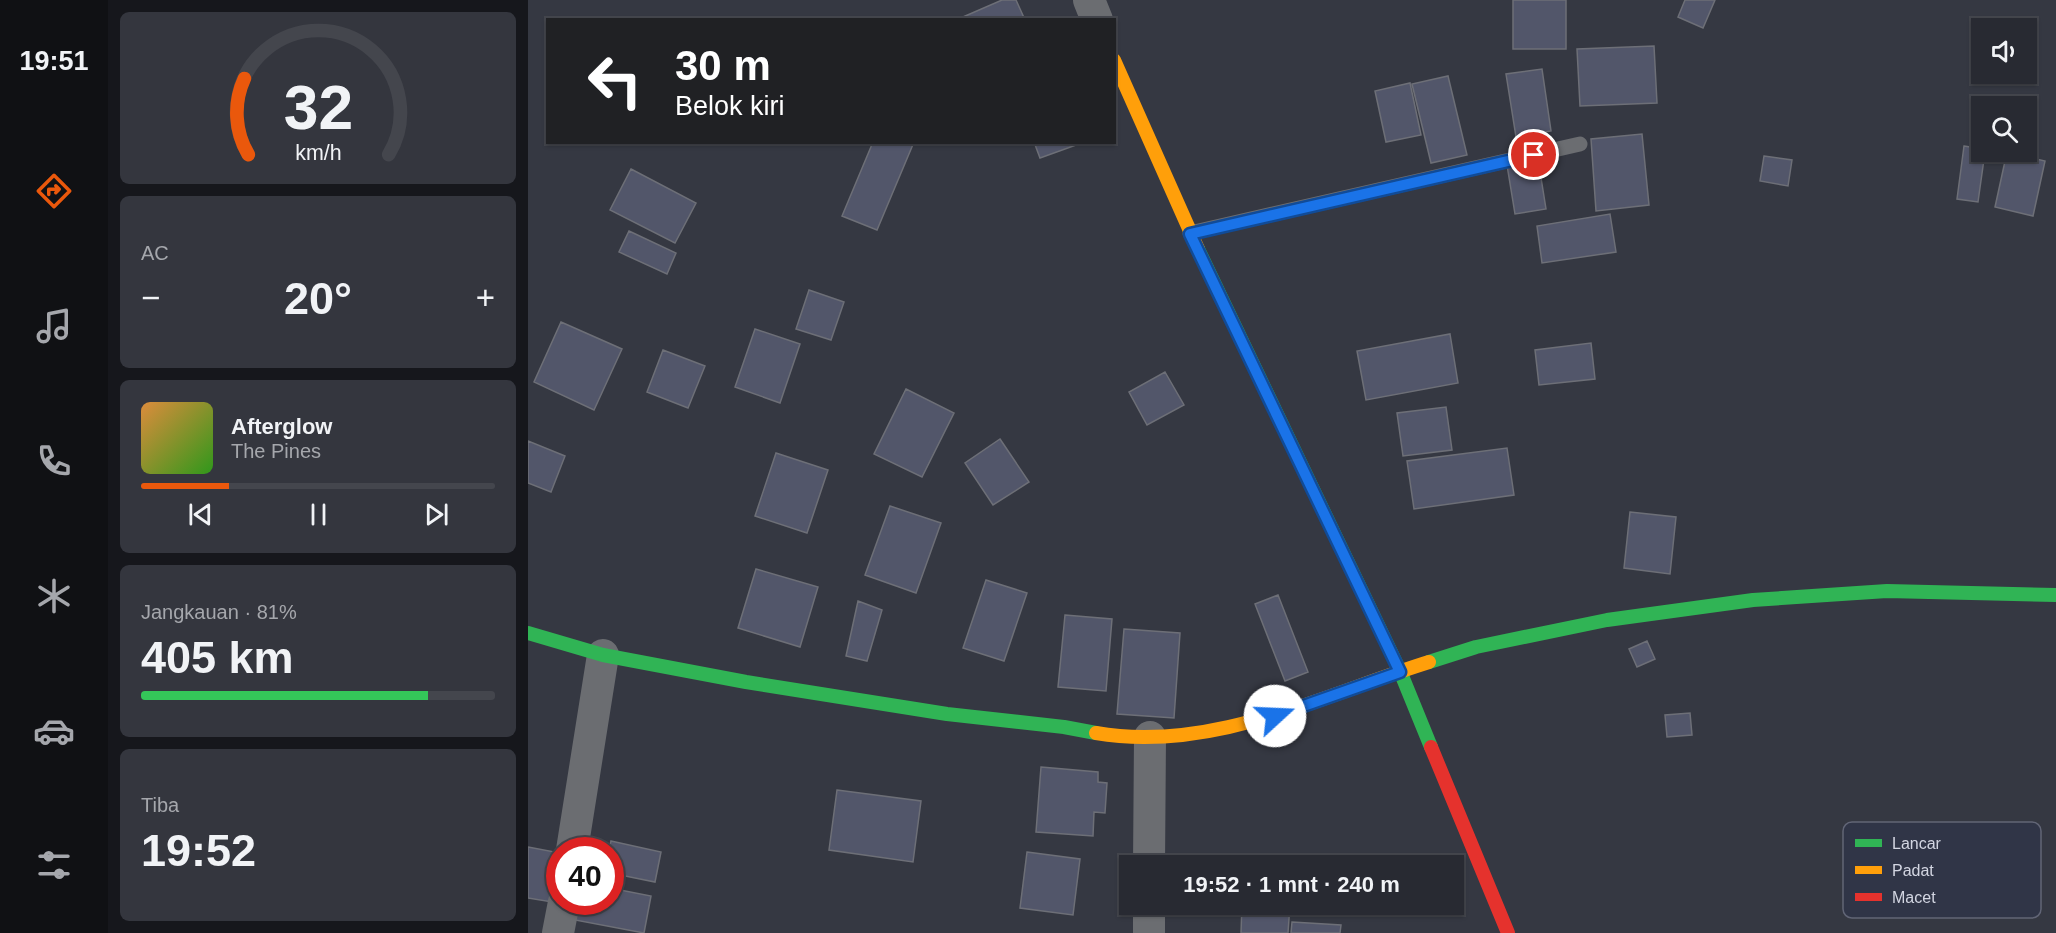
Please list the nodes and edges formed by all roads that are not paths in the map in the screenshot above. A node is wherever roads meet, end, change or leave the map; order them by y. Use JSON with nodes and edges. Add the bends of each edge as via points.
{"nodes":[{"id":1,"x":1089,"y":0,"type":"edge"},
{"id":2,"x":1096,"y":18,"type":"edge"},
{"id":3,"x":1116,"y":65,"type":"edge"},
{"id":4,"x":1580,"y":144,"type":"dead end"},
{"id":5,"x":1190,"y":234,"type":"junction"},
{"id":6,"x":2056,"y":595,"type":"edge"},
{"id":7,"x":528,"y":633,"type":"edge"},
{"id":8,"x":603,"y":655,"type":"junction"},
{"id":9,"x":1400,"y":672,"type":"junction"},
{"id":10,"x":1150,"y":737,"type":"junction"},
{"id":11,"x":574,"y":837,"type":"edge"},
{"id":12,"x":1149,"y":855,"type":"edge"},
{"id":13,"x":561,"y":915,"type":"edge"},
{"id":14,"x":1149,"y":915,"type":"edge"},
{"id":15,"x":558,"y":933,"type":"edge"},
{"id":16,"x":1149,"y":933,"type":"edge"},
{"id":17,"x":1508,"y":933,"type":"edge"}],
"edges":[{"from":1,"to":2,"type":"street"},
{"from":3,"to":5,"type":"street"},
{"from":4,"to":5,"type":"lane"},
{"from":5,"to":9,"type":"street"},
{"from":6,"to":9,"type":"street","via":[[1887,591],[1753,600],[1532,634]]},
{"from":7,"to":8,"type":"street"},
{"from":8,"to":10,"type":"street","via":[[947,714]]},
{"from":8,"to":11,"type":"street"},
{"from":9,"to":10,"type":"street","via":[[1275,716],[1180,736]]},
{"from":9,"to":17,"type":"street"},
{"from":10,"to":12,"type":"street"},
{"from":13,"to":15,"type":"street"},
{"from":14,"to":16,"type":"street"}]}
